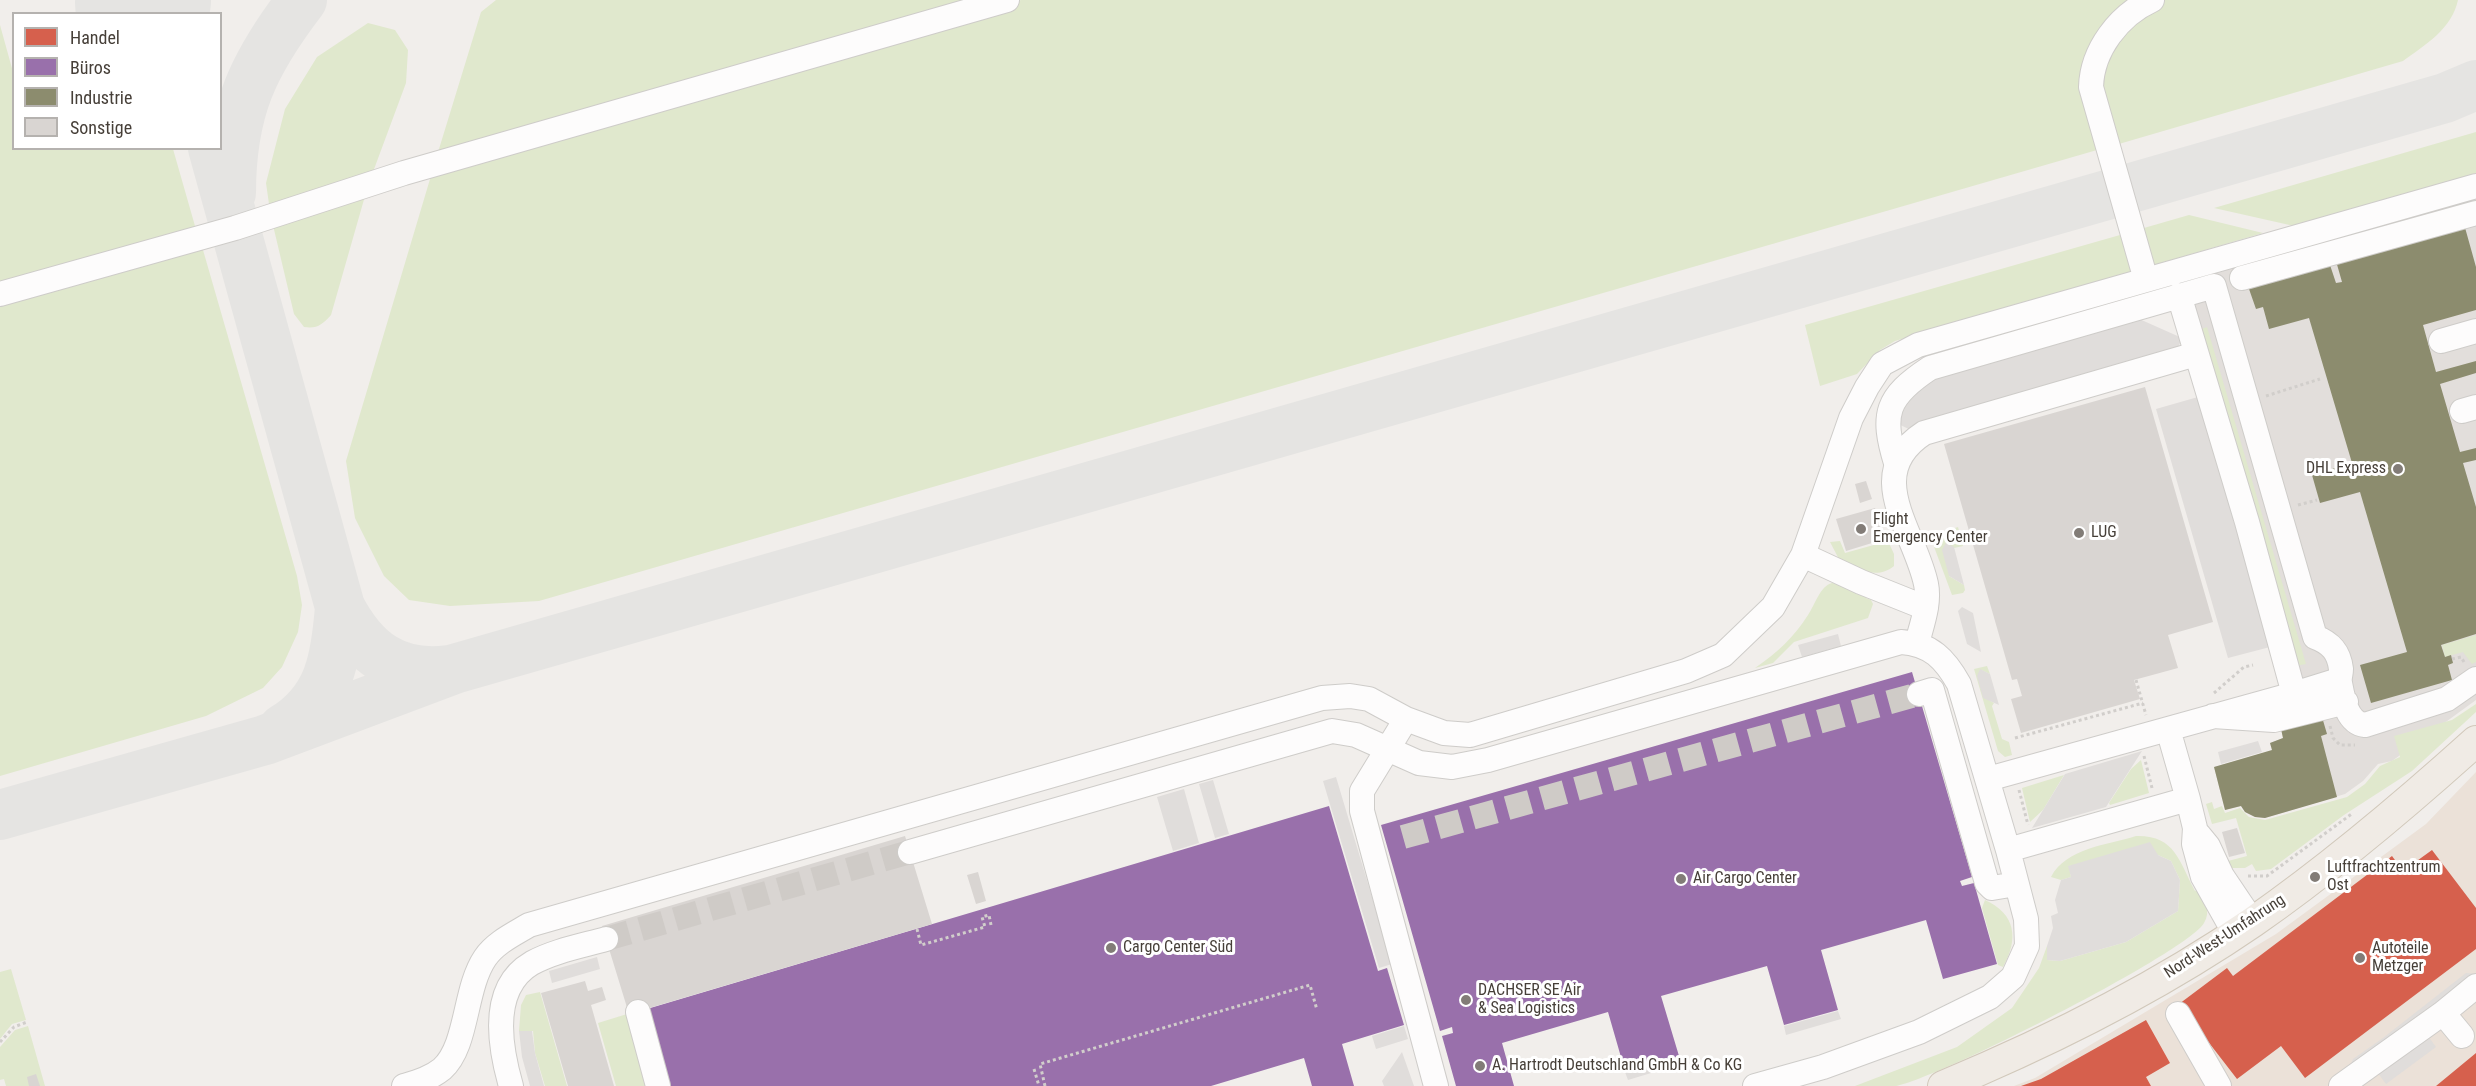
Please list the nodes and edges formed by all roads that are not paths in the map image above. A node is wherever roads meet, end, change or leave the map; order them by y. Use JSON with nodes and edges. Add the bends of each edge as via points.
{"nodes":[{"id":1,"x":1007,"y":0,"type":"edge"},
{"id":2,"x":2152,"y":0,"type":"edge"},
{"id":3,"x":2476,"y":186,"type":"edge"},
{"id":4,"x":2476,"y":213,"type":"edge"},
{"id":5,"x":2235,"y":254,"type":"junction"},
{"id":6,"x":2242,"y":278,"type":"junction"},
{"id":7,"x":2146,"y":280,"type":"junction"},
{"id":8,"x":2214,"y":286,"type":"junction"},
{"id":9,"x":0,"y":294,"type":"edge"},
{"id":10,"x":2179,"y":295,"type":"junction"},
{"id":11,"x":2476,"y":331,"type":"edge"},
{"id":12,"x":2441,"y":341,"type":"dead end"},
{"id":13,"x":2196,"y":354,"type":"junction"},
{"id":14,"x":1896,"y":463,"type":"junction"},
{"id":15,"x":1803,"y":555,"type":"junction"},
{"id":16,"x":1926,"y":608,"type":"junction"},
{"id":17,"x":1917,"y":643,"type":"junction"},
{"id":18,"x":2476,"y":679,"type":"edge"},
{"id":19,"x":2342,"y":691,"type":"junction"},
{"id":20,"x":1919,"y":694,"type":"dead end"},
{"id":21,"x":2294,"y":694,"type":"junction"},
{"id":22,"x":2213,"y":705,"type":"junction"},
{"id":23,"x":1406,"y":719,"type":"junction"},
{"id":24,"x":2153,"y":733,"type":"junction"},
{"id":25,"x":2476,"y":741,"type":"edge"},
{"id":26,"x":1386,"y":750,"type":"junction"},
{"id":27,"x":1988,"y":779,"type":"junction"},
{"id":28,"x":2188,"y":799,"type":"junction"},
{"id":29,"x":2195,"y":828,"type":"junction"},
{"id":30,"x":2007,"y":850,"type":"junction"},
{"id":31,"x":910,"y":852,"type":"tunnel mouth"},
{"id":32,"x":2016,"y":884,"type":"junction"},
{"id":33,"x":2244,"y":928,"type":"junction"},
{"id":34,"x":606,"y":939,"type":"tunnel mouth"},
{"id":35,"x":2476,"y":986,"type":"edge"},
{"id":36,"x":638,"y":1011,"type":"dead end"},
{"id":37,"x":2444,"y":1013,"type":"junction"},
{"id":38,"x":2178,"y":1014,"type":"dead end"},
{"id":39,"x":2462,"y":1036,"type":"dead end"},
{"id":40,"x":446,"y":1077,"type":"edge"},
{"id":41,"x":2352,"y":1083,"type":"edge"},
{"id":42,"x":404,"y":1086,"type":"edge"},
{"id":43,"x":511,"y":1086,"type":"edge"},
{"id":44,"x":658,"y":1086,"type":"edge"},
{"id":45,"x":1436,"y":1086,"type":"edge"},
{"id":46,"x":1755,"y":1086,"type":"edge"},
{"id":47,"x":1943,"y":1086,"type":"edge"},
{"id":48,"x":2219,"y":1086,"type":"edge"}],
"edges":[{"from":1,"to":9,"type":"street"},
{"from":2,"to":7,"type":"street","via":[[2129,14],[2110,35],[2091,78]]},
{"from":3,"to":5,"type":"street"},
{"from":4,"to":6,"type":"street"},
{"from":5,"to":6,"type":"street"},
{"from":5,"to":7,"type":"street"},
{"from":6,"to":8,"type":"street"},
{"from":7,"to":15,"type":"street","via":[[1917,345],[1882,364],[1851,418]]},
{"from":8,"to":10,"type":"street"},
{"from":8,"to":19,"type":"street","via":[[2315,637],[2327,641],[2336,651]]},
{"from":10,"to":13,"type":"street"},
{"from":10,"to":14,"type":"street","via":[[1930,368],[1894,399],[1889,412],[1888,437]]},
{"from":11,"to":12,"type":"street"},
{"from":13,"to":14,"type":"street","via":[[1924,433]]},
{"from":13,"to":21,"type":"street"},
{"from":14,"to":16,"type":"street","via":[[1894,492],[1927,585]]},
{"from":15,"to":16,"type":"street"},
{"from":15,"to":23,"type":"street","via":[[1773,608],[1723,655],[1686,671],[1470,735],[1444,733]]},
{"from":16,"to":17,"type":"street"},
{"from":17,"to":26,"type":"street","via":[[1901,642],[1488,760],[1452,767],[1419,763]]},
{"from":17,"to":27,"type":"street","via":[[1940,657],[1959,684]]},
{"from":18,"to":19,"type":"street","via":[[2447,699],[2365,725],[2351,719]]},
{"from":19,"to":21,"type":"street"},
{"from":19,"to":22,"type":"street","via":[[2274,720]]},
{"from":20,"to":32,"type":"street","via":[[1932,690],[1987,883],[1992,888]]},
{"from":21,"to":22,"type":"street"},
{"from":22,"to":24,"type":"street"},
{"from":23,"to":26,"type":"street"},
{"from":23,"to":40,"type":"street","via":[[1369,699],[1322,698],[529,925],[502,941],[486,957],[473,980]]},
{"from":24,"to":27,"type":"street"},
{"from":24,"to":28,"type":"street"},
{"from":25,"to":33,"type":"main road","name":"Nord-West-Umfahrung","via":[[2377,828]]},
{"from":26,"to":31,"type":"street","via":[[1356,735],[1332,731]]},
{"from":26,"to":45,"type":"street","via":[[1362,791],[1362,811]]},
{"from":27,"to":30,"type":"street"},
{"from":28,"to":29,"type":"street"},
{"from":28,"to":30,"type":"street"},
{"from":29,"to":33,"type":"street","via":[[2208,846]]},
{"from":29,"to":33,"type":"street","via":[[2194,844],[2203,877]]},
{"from":30,"to":32,"type":"street"},
{"from":32,"to":46,"type":"street","via":[[2026,920],[2027,946],[2013,976],[1990,997],[1919,1032],[1823,1067]]},
{"from":33,"to":47,"type":"main road","name":"Nord-West-Umfahrung","via":[[2050,1040]]},
{"from":34,"to":43,"type":"street","via":[[553,954],[518,974],[503,1005],[501,1033]]},
{"from":35,"to":37,"type":"street"},
{"from":36,"to":44,"type":"street"},
{"from":37,"to":39,"type":"street"},
{"from":37,"to":41,"type":"street"},
{"from":38,"to":48,"type":"street"},
{"from":40,"to":42,"type":"street"}]}
